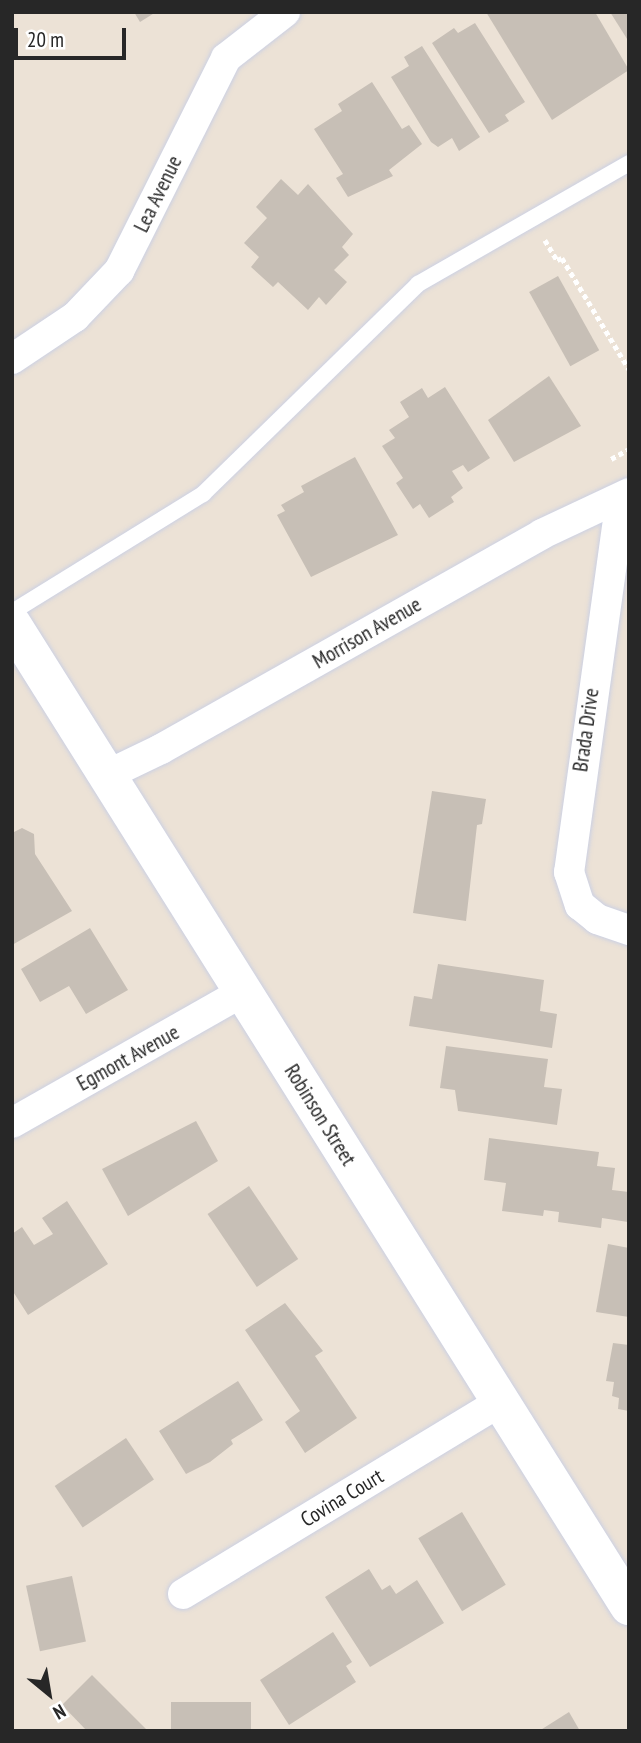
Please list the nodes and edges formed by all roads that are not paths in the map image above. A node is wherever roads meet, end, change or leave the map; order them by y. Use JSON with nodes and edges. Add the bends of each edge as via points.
{"nodes":[{"id":1,"x":285,"y":12,"type":"edge"},
{"id":2,"x":629,"y":163,"type":"edge"},
{"id":3,"x":12,"y":359,"type":"edge"},
{"id":4,"x":625,"y":495,"type":"edge"},
{"id":5,"x":12,"y":612,"type":"edge"},
{"id":6,"x":12,"y":624,"type":"edge"},
{"id":7,"x":107,"y":775,"type":"junction"},
{"id":8,"x":629,"y":930,"type":"edge"},
{"id":9,"x":243,"y":992,"type":"junction"},
{"id":10,"x":12,"y":1123,"type":"edge"},
{"id":11,"x":500,"y":1402,"type":"junction"},
{"id":12,"x":183,"y":1594,"type":"dead end"},
{"id":13,"x":629,"y":1606,"type":"edge"}],
"edges":[{"from":1,"to":3,"type":"street","name":"Lea Avenue","via":[[226,58],[119,271],[75,317]]},
{"from":2,"to":5,"type":"lane","via":[[418,284],[203,494]]},
{"from":4,"to":7,"type":"street","name":"Morrison Avenue","via":[[541,534],[162,749]]},
{"from":4,"to":8,"type":"street","name":"Brada Drive","via":[[569,872],[580,905],[597,919]]},
{"from":6,"to":7,"type":"street","name":"Robinson Street"},
{"from":7,"to":9,"type":"street","name":"Robinson Street"},
{"from":9,"to":10,"type":"street","name":"Egmont Avenue"},
{"from":9,"to":11,"type":"street","name":"Robinson Street"},
{"from":11,"to":12,"type":"street","name":"Covina Court"},
{"from":11,"to":13,"type":"street","name":"Robinson Street"}]}
